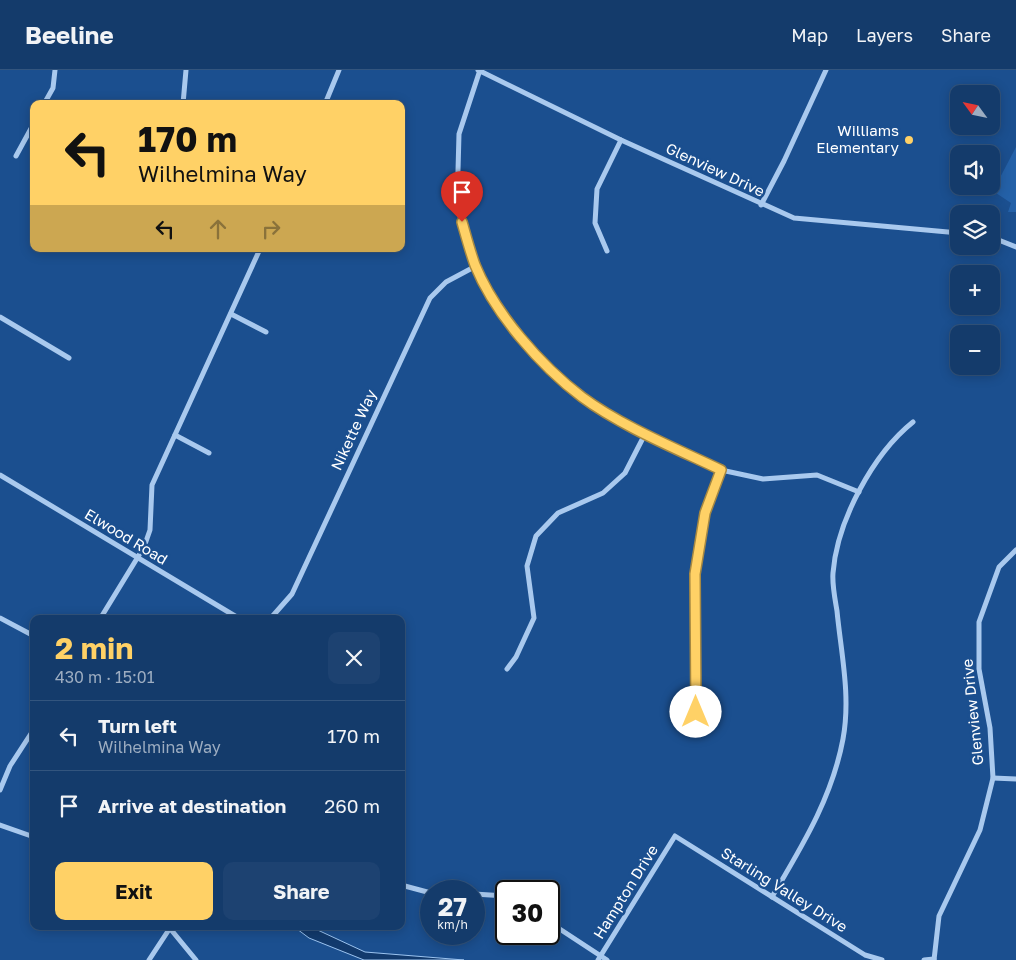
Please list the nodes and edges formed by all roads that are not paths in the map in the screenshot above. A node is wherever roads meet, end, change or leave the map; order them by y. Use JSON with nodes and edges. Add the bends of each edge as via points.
{"nodes":[{"id":1,"x":55,"y":70,"type":"edge"},
{"id":2,"x":186,"y":70,"type":"edge"},
{"id":3,"x":340,"y":70,"type":"edge"},
{"id":4,"x":479,"y":70,"type":"edge"},
{"id":5,"x":826,"y":70,"type":"edge"},
{"id":6,"x":46,"y":100,"type":"edge"},
{"id":7,"x":183,"y":100,"type":"edge"},
{"id":8,"x":327,"y":100,"type":"edge"},
{"id":9,"x":30,"y":130,"type":"edge"},
{"id":10,"x":621,"y":140,"type":"junction"},
{"id":11,"x":16,"y":156,"type":"dead end"},
{"id":12,"x":761,"y":205,"type":"junction"},
{"id":13,"x":950,"y":232,"type":"edge"},
{"id":14,"x":1000,"y":241,"type":"edge"},
{"id":15,"x":1016,"y":247,"type":"edge"},
{"id":16,"x":607,"y":250,"type":"dead end"},
{"id":17,"x":259,"y":252,"type":"edge"},
{"id":18,"x":476,"y":266,"type":"junction"},
{"id":19,"x":231,"y":314,"type":"junction"},
{"id":20,"x":0,"y":317,"type":"edge"},
{"id":21,"x":266,"y":332,"type":"dead end"},
{"id":22,"x":69,"y":358,"type":"dead end"},
{"id":23,"x":913,"y":422,"type":"dead end"},
{"id":24,"x":645,"y":434,"type":"junction"},
{"id":25,"x":175,"y":435,"type":"junction"},
{"id":26,"x":209,"y":453,"type":"dead end"},
{"id":27,"x":721,"y":470,"type":"junction"},
{"id":28,"x":0,"y":475,"type":"edge"},
{"id":29,"x":859,"y":492,"type":"junction"},
{"id":30,"x":1016,"y":550,"type":"edge"},
{"id":31,"x":137,"y":558,"type":"junction"},
{"id":32,"x":102,"y":615,"type":"edge"},
{"id":33,"x":233,"y":615,"type":"edge"},
{"id":34,"x":274,"y":615,"type":"edge"},
{"id":35,"x":0,"y":618,"type":"edge"},
{"id":36,"x":30,"y":634,"type":"edge"},
{"id":37,"x":507,"y":669,"type":"dead end"},
{"id":38,"x":696,"y":712,"type":"dead end"},
{"id":39,"x":30,"y":735,"type":"edge"},
{"id":40,"x":993,"y":778,"type":"junction"},
{"id":41,"x":1016,"y":779,"type":"edge"},
{"id":42,"x":0,"y":790,"type":"edge"},
{"id":43,"x":0,"y":825,"type":"edge"},
{"id":44,"x":30,"y":836,"type":"edge"},
{"id":45,"x":675,"y":836,"type":"joint"},
{"id":46,"x":405,"y":886,"type":"edge"},
{"id":47,"x":420,"y":890,"type":"edge"},
{"id":48,"x":772,"y":897,"type":"junction"},
{"id":49,"x":167,"y":930,"type":"edge"},
{"id":50,"x":171,"y":930,"type":"edge"},
{"id":51,"x":560,"y":930,"type":"edge"},
{"id":52,"x":599,"y":958,"type":"edge"},
{"id":53,"x":149,"y":960,"type":"edge"},
{"id":54,"x":196,"y":960,"type":"edge"},
{"id":55,"x":607,"y":960,"type":"edge"},
{"id":56,"x":882,"y":960,"type":"edge"},
{"id":57,"x":924,"y":960,"type":"edge"},
{"id":58,"x":934,"y":960,"type":"edge"}],
"edges":[{"from":1,"to":6,"type":"street","via":[[53,88]]},
{"from":2,"to":7,"type":"street"},
{"from":3,"to":8,"type":"street"},
{"from":4,"to":10,"type":"street","name":"Glenview Drive"},
{"from":4,"to":18,"type":"street","via":[[459,134],[457,207]]},
{"from":5,"to":12,"type":"street"},
{"from":9,"to":11,"type":"street"},
{"from":10,"to":12,"type":"street","name":"Glenview Drive"},
{"from":10,"to":16,"type":"street","via":[[596,189],[595,223]]},
{"from":12,"to":13,"type":"street","name":"Glenview Drive","via":[[794,218]]},
{"from":14,"to":15,"type":"street"},
{"from":17,"to":19,"type":"street"},
{"from":18,"to":24,"type":"street","via":[[503,314],[534,353],[583,398]]},
{"from":18,"to":34,"type":"street","name":"Nikette Way","via":[[446,282],[430,298],[292,594]]},
{"from":19,"to":21,"type":"street"},
{"from":19,"to":25,"type":"street"},
{"from":20,"to":22,"type":"street"},
{"from":23,"to":29,"type":"street","via":[[895,436]]},
{"from":24,"to":27,"type":"street"},
{"from":24,"to":37,"type":"street","via":[[626,473],[603,493],[558,513],[536,536],[527,566],[534,618]]},
{"from":25,"to":26,"type":"street"},
{"from":25,"to":31,"type":"street","via":[[152,485],[150,530]]},
{"from":27,"to":29,"type":"street","via":[[763,479],[817,475]]},
{"from":27,"to":38,"type":"street","via":[[705,513],[695,574]]},
{"from":28,"to":31,"type":"street","name":"Elwood Road"},
{"from":29,"to":48,"type":"street","via":[[843,526],[832,574],[846,673],[843,737],[832,785],[810,834]]},
{"from":30,"to":40,"type":"street","name":"Glenview Drive","via":[[999,567],[978,622],[979,669],[990,728]]},
{"from":31,"to":32,"type":"street"},
{"from":31,"to":33,"type":"street","name":"Elwood Road"},
{"from":35,"to":36,"type":"street"},
{"from":39,"to":42,"type":"street","via":[[10,766]]},
{"from":40,"to":41,"type":"street"},
{"from":40,"to":58,"type":"street","name":"Glenview Drive","via":[[980,830],[939,916]]},
{"from":43,"to":44,"type":"street"},
{"from":45,"to":48,"type":"street","name":"Starling Valley Drive"},
{"from":45,"to":52,"type":"street","name":"Hampton Drive"},
{"from":46,"to":47,"type":"street"},
{"from":48,"to":56,"type":"street","name":"Starling Valley Drive","via":[[865,956]]},
{"from":49,"to":53,"type":"street"},
{"from":50,"to":54,"type":"street"},
{"from":51,"to":52,"type":"street"},
{"from":52,"to":55,"type":"street"},
{"from":57,"to":58,"type":"street"}]}
